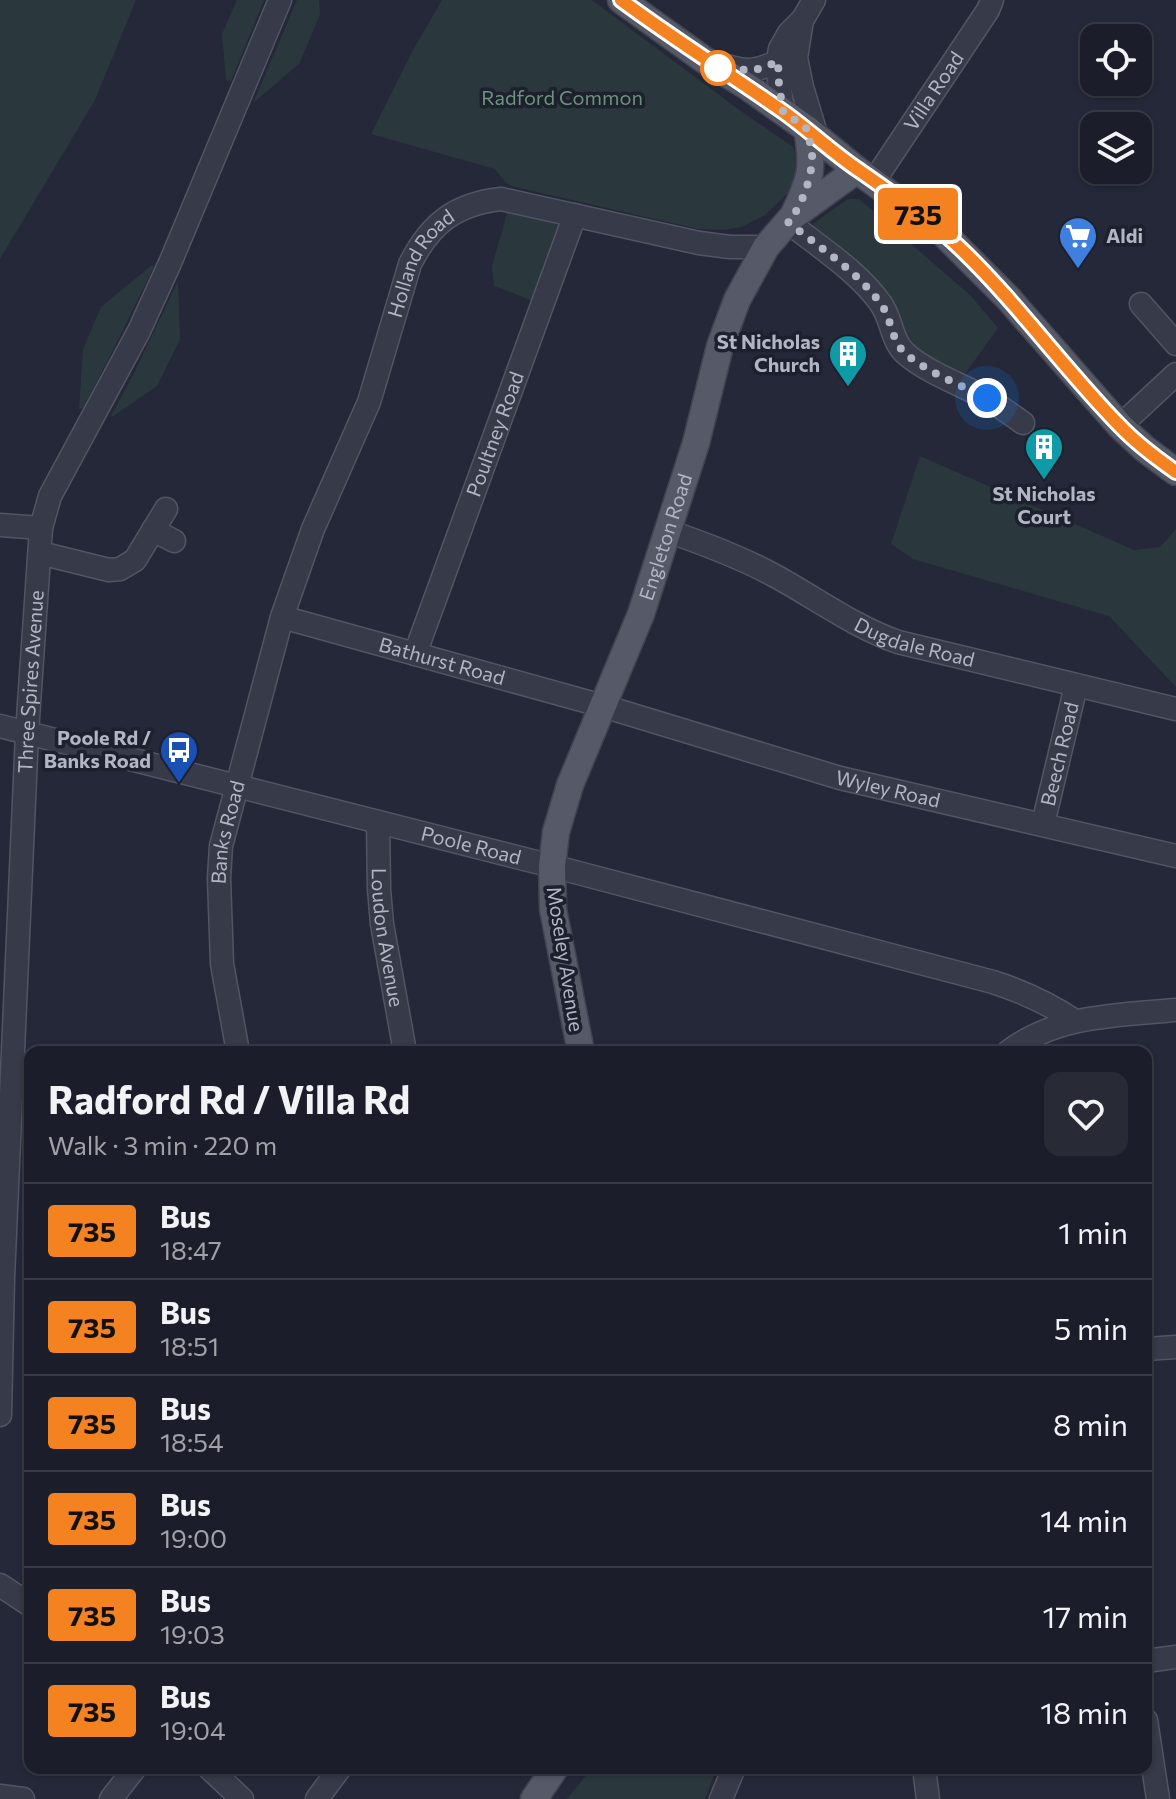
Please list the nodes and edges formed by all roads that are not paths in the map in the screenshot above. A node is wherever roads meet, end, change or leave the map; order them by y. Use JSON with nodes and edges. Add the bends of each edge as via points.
{"nodes":[{"id":1,"x":280,"y":0,"type":"edge"},
{"id":2,"x":621,"y":0,"type":"edge"},
{"id":3,"x":992,"y":0,"type":"edge"},
{"id":4,"x":808,"y":10,"type":"edge"},
{"id":5,"x":703,"y":59,"type":"junction"},
{"id":6,"x":778,"y":61,"type":"junction"},
{"id":7,"x":783,"y":111,"type":"junction"},
{"id":8,"x":812,"y":133,"type":"junction"},
{"id":9,"x":865,"y":176,"type":"junction"},
{"id":10,"x":575,"y":215,"type":"junction"},
{"id":11,"x":790,"y":220,"type":"junction"},
{"id":12,"x":766,"y":247,"type":"junction"},
{"id":13,"x":1141,"y":304,"type":"dead end"},
{"id":14,"x":1176,"y":343,"type":"edge"},
{"id":15,"x":1176,"y":374,"type":"edge"},
{"id":16,"x":1023,"y":423,"type":"dead end"},
{"id":17,"x":1120,"y":426,"type":"junction"},
{"id":18,"x":1176,"y":472,"type":"edge"},
{"id":19,"x":166,"y":509,"type":"dead end"},
{"id":20,"x":0,"y":525,"type":"edge"},
{"id":21,"x":41,"y":528,"type":"junction"},
{"id":22,"x":153,"y":530,"type":"junction"},
{"id":23,"x":668,"y":531,"type":"junction"},
{"id":24,"x":174,"y":541,"type":"dead end"},
{"id":25,"x":40,"y":553,"type":"junction"},
{"id":26,"x":282,"y":617,"type":"junction"},
{"id":27,"x":415,"y":654,"type":"junction"},
{"id":28,"x":1076,"y":686,"type":"junction"},
{"id":29,"x":603,"y":706,"type":"junction"},
{"id":30,"x":1176,"y":709,"type":"edge"},
{"id":31,"x":0,"y":726,"type":"edge"},
{"id":32,"x":27,"y":733,"type":"junction"},
{"id":33,"x":236,"y":786,"type":"junction"},
{"id":34,"x":378,"y":822,"type":"junction"},
{"id":35,"x":1043,"y":824,"type":"junction"},
{"id":36,"x":1176,"y":856,"type":"edge"},
{"id":37,"x":552,"y":866,"type":"junction"},
{"id":38,"x":1176,"y":1010,"type":"edge"},
{"id":39,"x":1075,"y":1021,"type":"junction"},
{"id":40,"x":237,"y":1046,"type":"edge"},
{"id":41,"x":404,"y":1046,"type":"edge"},
{"id":42,"x":580,"y":1046,"type":"edge"},
{"id":43,"x":1017,"y":1046,"type":"edge"},
{"id":44,"x":14,"y":1082,"type":"edge"},
{"id":45,"x":2,"y":1278,"type":"edge"},
{"id":46,"x":1176,"y":1347,"type":"edge"},
{"id":47,"x":1152,"y":1349,"type":"edge"},
{"id":48,"x":0,"y":1415,"type":"edge"},
{"id":49,"x":0,"y":1585,"type":"edge"},
{"id":50,"x":24,"y":1601,"type":"edge"},
{"id":51,"x":1176,"y":1657,"type":"edge"},
{"id":52,"x":1152,"y":1660,"type":"edge"},
{"id":53,"x":1152,"y":1760,"type":"edge"},
{"id":54,"x":130,"y":1774,"type":"edge"},
{"id":55,"x":215,"y":1774,"type":"edge"},
{"id":56,"x":336,"y":1774,"type":"edge"},
{"id":57,"x":551,"y":1774,"type":"edge"},
{"id":58,"x":731,"y":1774,"type":"edge"},
{"id":59,"x":925,"y":1774,"type":"edge"},
{"id":60,"x":0,"y":1796,"type":"edge"},
{"id":61,"x":23,"y":1799,"type":"edge"},
{"id":62,"x":111,"y":1799,"type":"edge"},
{"id":63,"x":242,"y":1799,"type":"edge"},
{"id":64,"x":317,"y":1799,"type":"edge"},
{"id":65,"x":534,"y":1799,"type":"edge"},
{"id":66,"x":721,"y":1799,"type":"edge"},
{"id":67,"x":928,"y":1799,"type":"edge"},
{"id":68,"x":1158,"y":1799,"type":"edge"}],
"edges":[{"from":1,"to":21,"type":"street","name":"Three Spires Avenue","via":[[170,263],[50,496]]},
{"from":2,"to":5,"type":"main road"},
{"from":3,"to":9,"type":"street","name":"Villa Road"},
{"from":4,"to":6,"type":"street","via":[[789,33]]},
{"from":4,"to":8,"type":"street","via":[[796,58]]},
{"from":5,"to":6,"type":"street","via":[[755,71]]},
{"from":5,"to":7,"type":"main road"},
{"from":6,"to":7,"type":"street"},
{"from":7,"to":8,"type":"main road"},
{"from":8,"to":9,"type":"main road"},
{"from":8,"to":11,"type":"main road","name":"Engleton Road","via":[[806,187]]},
{"from":9,"to":11,"type":"main road","name":"Engleton Road"},
{"from":9,"to":17,"type":"main road","via":[[962,250]]},
{"from":10,"to":12,"type":"street","name":"Holland Road","via":[[699,243]]},
{"from":10,"to":26,"type":"street","name":"Holland Road","via":[[515,201],[482,201],[448,216],[419,246],[369,402],[313,529]]},
{"from":10,"to":27,"type":"street","name":"Poultney Road"},
{"from":11,"to":12,"type":"main road","name":"Engleton Road"},
{"from":11,"to":16,"type":"street","via":[[874,295],[905,353],[987,398],[997,417]]},
{"from":12,"to":23,"type":"main road","name":"Engleton Road","via":[[720,346]]},
{"from":13,"to":14,"type":"street"},
{"from":15,"to":17,"type":"street"},
{"from":17,"to":18,"type":"main road"},
{"from":19,"to":22,"type":"street"},
{"from":20,"to":21,"type":"street"},
{"from":21,"to":25,"type":"street","name":"Three Spires Avenue"},
{"from":22,"to":24,"type":"street"},
{"from":22,"to":25,"type":"street","via":[[135,560],[120,569]]},
{"from":23,"to":28,"type":"street","name":"Dugdale Road","via":[[774,575],[890,639]]},
{"from":23,"to":29,"type":"main road","name":"Engleton Road"},
{"from":25,"to":32,"type":"street","name":"Three Spires Avenue"},
{"from":26,"to":27,"type":"street","name":"Bathurst Road"},
{"from":26,"to":33,"type":"street","name":"Banks Road"},
{"from":27,"to":29,"type":"street","name":"Bathurst Road"},
{"from":28,"to":30,"type":"street","name":"Dugdale Road"},
{"from":28,"to":35,"type":"street","name":"Beech Road"},
{"from":29,"to":35,"type":"street","name":"Wyley Road","via":[[840,778]]},
{"from":29,"to":37,"type":"main road","name":"Engleton Road","via":[[570,785]]},
{"from":31,"to":32,"type":"street","name":"Poole Road"},
{"from":32,"to":33,"type":"street","name":"Poole Road"},
{"from":32,"to":44,"type":"street","name":"Three Spires Avenue"},
{"from":33,"to":34,"type":"street","name":"Poole Road"},
{"from":33,"to":40,"type":"street","name":"Banks Road","via":[[221,846],[219,893],[222,964]]},
{"from":34,"to":37,"type":"street","name":"Poole Road"},
{"from":34,"to":41,"type":"street","name":"Loudon Avenue","via":[[382,924]]},
{"from":35,"to":36,"type":"street","name":"Wyley Road"},
{"from":37,"to":39,"type":"street","name":"Poole Road","via":[[993,982],[1029,994]]},
{"from":37,"to":42,"type":"main road","name":"Moseley Avenue","via":[[553,909]]},
{"from":38,"to":39,"type":"street"},
{"from":39,"to":43,"type":"street","via":[[1041,1031]]},
{"from":44,"to":45,"type":"street","name":"Three Spires Avenue"},
{"from":45,"to":48,"type":"street","name":"Three Spires Avenue"},
{"from":46,"to":47,"type":"street"},
{"from":49,"to":50,"type":"street"},
{"from":51,"to":52,"type":"street"},
{"from":53,"to":68,"type":"street"},
{"from":54,"to":62,"type":"street"},
{"from":55,"to":63,"type":"street"},
{"from":56,"to":64,"type":"street"},
{"from":57,"to":65,"type":"main road"},
{"from":58,"to":66,"type":"street"},
{"from":59,"to":67,"type":"street"},
{"from":60,"to":61,"type":"street"}]}
